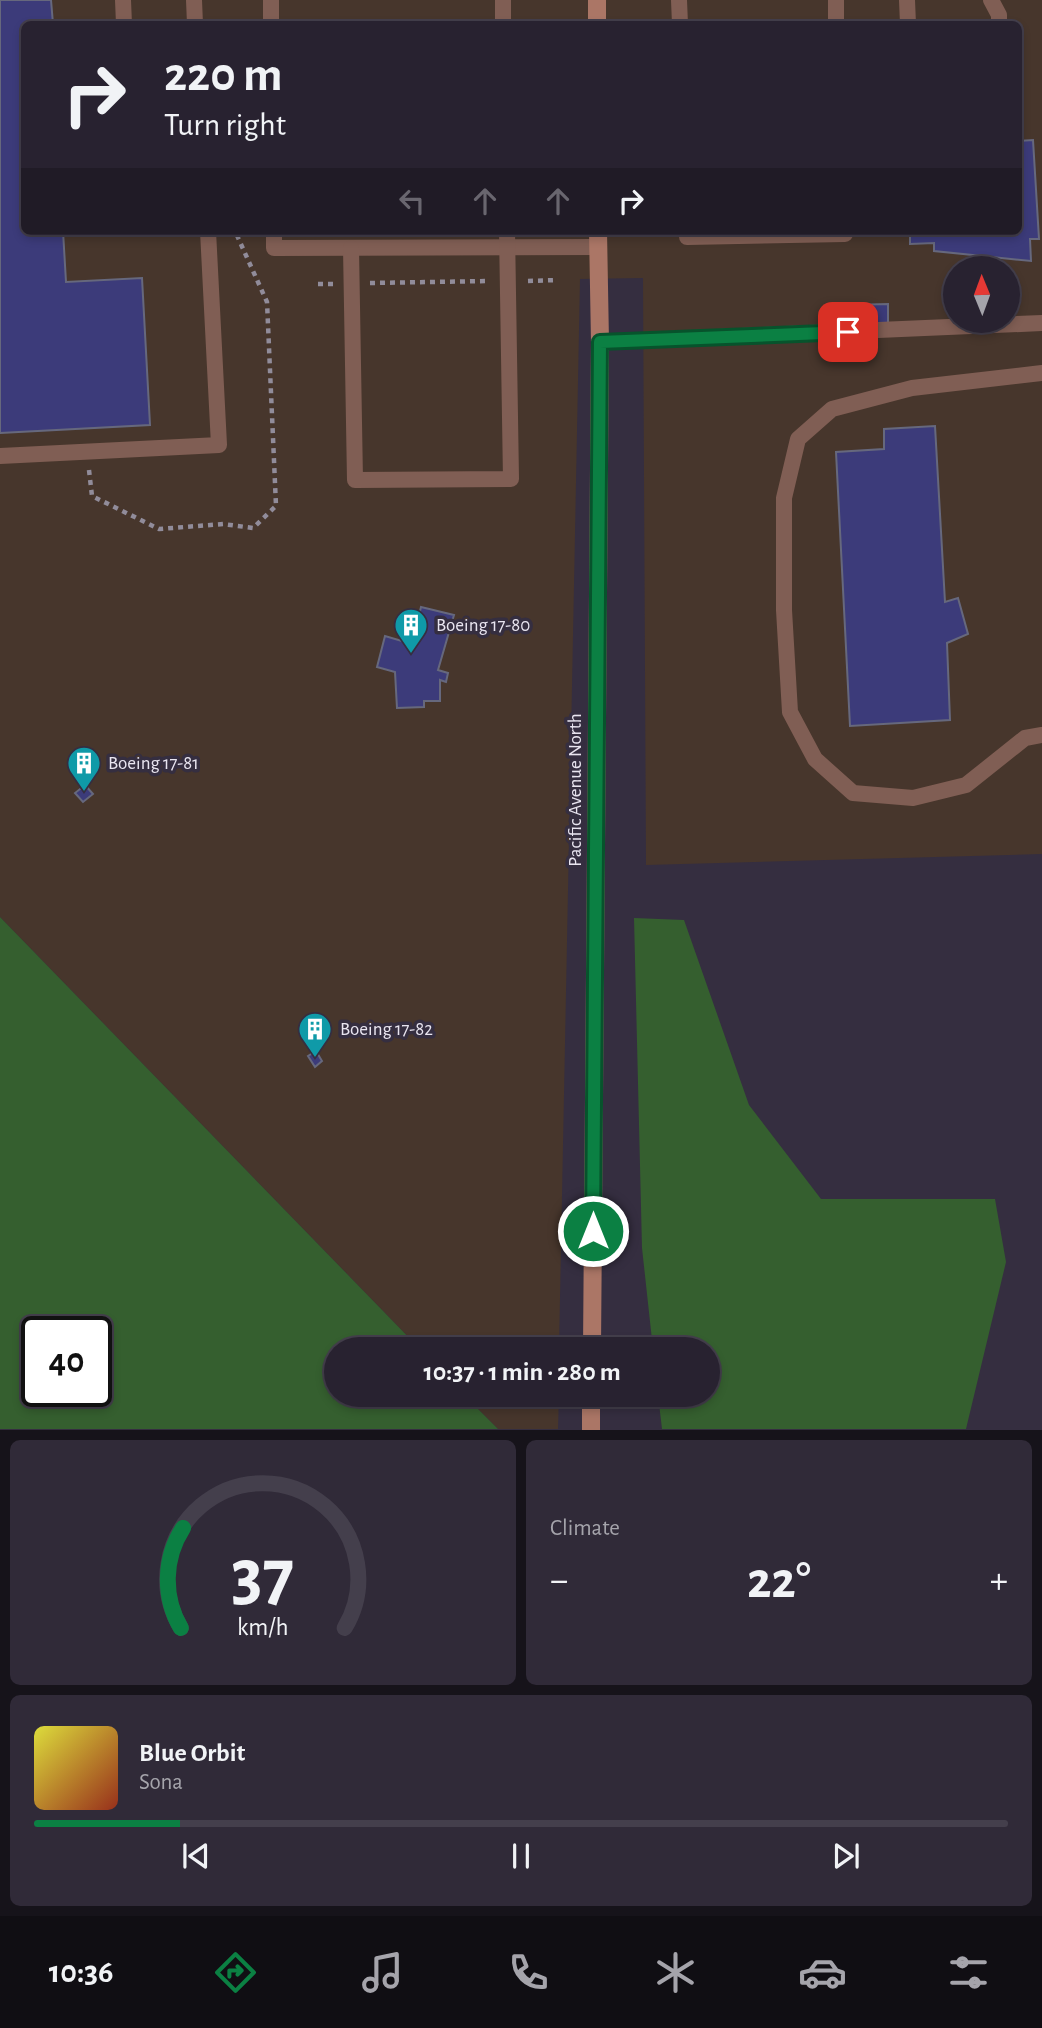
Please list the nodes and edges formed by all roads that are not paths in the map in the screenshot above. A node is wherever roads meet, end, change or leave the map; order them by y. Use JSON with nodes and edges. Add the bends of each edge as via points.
{"nodes":[{"id":1,"x":123,"y":0,"type":"edge"},
{"id":2,"x":194,"y":0,"type":"edge"},
{"id":3,"x":271,"y":0,"type":"edge"},
{"id":4,"x":503,"y":0,"type":"edge"},
{"id":5,"x":597,"y":0,"type":"edge"},
{"id":6,"x":679,"y":0,"type":"edge"},
{"id":7,"x":836,"y":0,"type":"edge"},
{"id":8,"x":908,"y":0,"type":"edge"},
{"id":9,"x":991,"y":0,"type":"edge"},
{"id":10,"x":124,"y":21,"type":"edge"},
{"id":11,"x":195,"y":21,"type":"edge"},
{"id":12,"x":271,"y":21,"type":"edge"},
{"id":13,"x":503,"y":21,"type":"edge"},
{"id":14,"x":597,"y":21,"type":"edge"},
{"id":15,"x":680,"y":21,"type":"edge"},
{"id":16,"x":836,"y":21,"type":"edge"},
{"id":17,"x":908,"y":21,"type":"edge"},
{"id":18,"x":999,"y":21,"type":"edge"},
{"id":19,"x":207,"y":235,"type":"edge"},
{"id":20,"x":274,"y":235,"type":"edge"},
{"id":21,"x":687,"y":235,"type":"edge"},
{"id":22,"x":792,"y":235,"type":"edge"},
{"id":23,"x":507,"y":239,"type":"edge"},
{"id":24,"x":598,"y":239,"type":"edge"},
{"id":25,"x":351,"y":248,"type":"junction"},
{"id":26,"x":1042,"y":323,"type":"edge"},
{"id":27,"x":600,"y":342,"type":"junction"},
{"id":28,"x":1042,"y":373,"type":"edge"},
{"id":29,"x":0,"y":456,"type":"edge"},
{"id":30,"x":1042,"y":735,"type":"edge"},
{"id":31,"x":592,"y":1337,"type":"edge"},
{"id":32,"x":591,"y":1407,"type":"edge"},
{"id":33,"x":591,"y":1430,"type":"edge"}],
"edges":[{"from":1,"to":10,"type":"lane"},
{"from":2,"to":11,"type":"lane"},
{"from":3,"to":12,"type":"lane"},
{"from":4,"to":13,"type":"lane"},
{"from":5,"to":14,"type":"street"},
{"from":6,"to":15,"type":"lane"},
{"from":7,"to":16,"type":"lane"},
{"from":8,"to":17,"type":"lane"},
{"from":9,"to":18,"type":"lane"},
{"from":19,"to":29,"type":"lane","via":[[219,445]]},
{"from":20,"to":25,"type":"lane","via":[[274,248]]},
{"from":21,"to":22,"type":"lane"},
{"from":23,"to":24,"type":"lane"},
{"from":23,"to":25,"type":"lane"},
{"from":23,"to":25,"type":"lane","via":[[511,479],[355,480]]},
{"from":24,"to":27,"type":"street","name":"Pacific Avenue North"},
{"from":26,"to":27,"type":"lane"},
{"from":27,"to":31,"type":"street","name":"Pacific Avenue North"},
{"from":28,"to":30,"type":"lane","via":[[912,388],[832,409],[798,439],[784,498],[790,712],[815,759],[853,793],[913,798],[966,785],[1025,738]]},
{"from":32,"to":33,"type":"street"}]}
